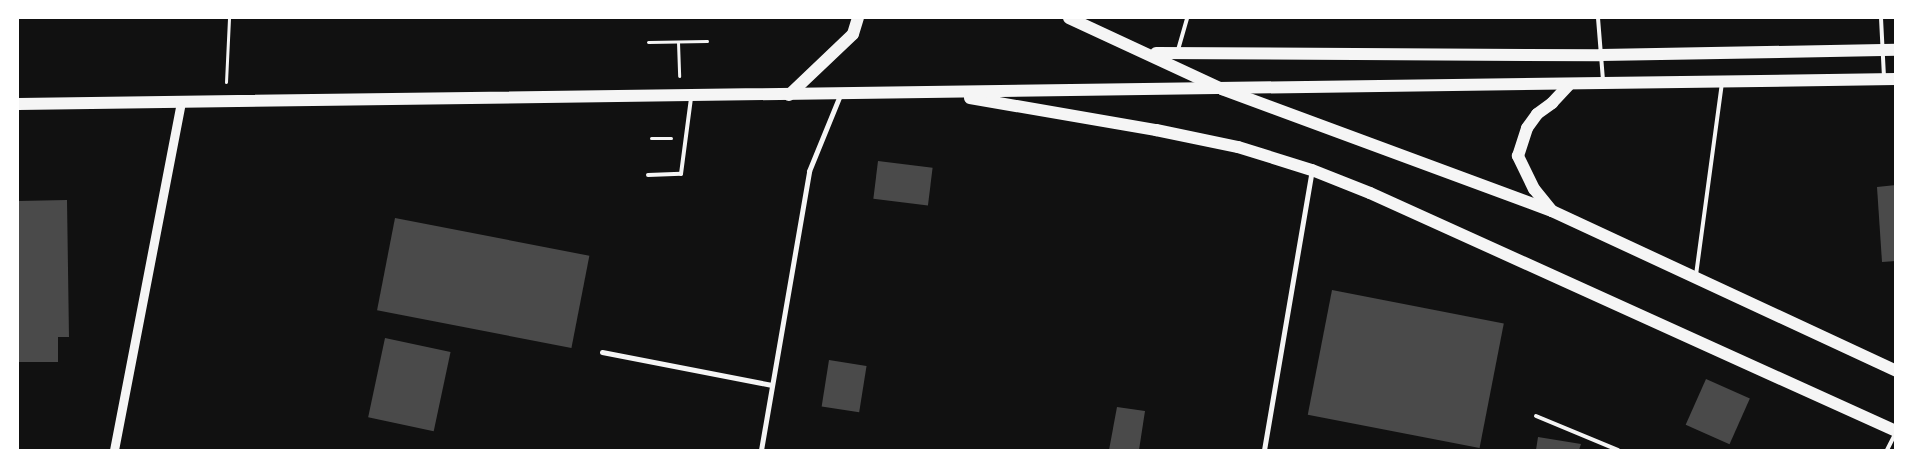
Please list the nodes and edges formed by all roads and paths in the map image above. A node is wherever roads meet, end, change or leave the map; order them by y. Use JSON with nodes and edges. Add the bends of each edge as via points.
{"nodes":[{"id":1,"x":229,"y":18,"type":"edge"},
{"id":2,"x":858,"y":18,"type":"edge"},
{"id":3,"x":1073,"y":18,"type":"edge"},
{"id":4,"x":1187,"y":18,"type":"edge"},
{"id":5,"x":1598,"y":18,"type":"edge"},
{"id":6,"x":1881,"y":18,"type":"edge"},
{"id":7,"x":648,"y":42,"type":"dead end"},
{"id":8,"x":707,"y":42,"type":"dead end"},
{"id":9,"x":1889,"y":50,"type":"edge"},
{"id":10,"x":1149,"y":53,"type":"junction"},
{"id":11,"x":1177,"y":54,"type":"junction"},
{"id":12,"x":1601,"y":55,"type":"junction"},
{"id":13,"x":1890,"y":79,"type":"edge"},
{"id":14,"x":1722,"y":82,"type":"junction"},
{"id":15,"x":1570,"y":84,"type":"junction"},
{"id":16,"x":1603,"y":84,"type":"junction"},
{"id":17,"x":1222,"y":89,"type":"junction"},
{"id":18,"x":938,"y":93,"type":"junction"},
{"id":19,"x":840,"y":94,"type":"junction"},
{"id":20,"x":788,"y":95,"type":"junction"},
{"id":21,"x":691,"y":96,"type":"junction"},
{"id":22,"x":181,"y":101,"type":"junction"},
{"id":23,"x":226,"y":102,"type":"junction"},
{"id":24,"x":18,"y":104,"type":"edge"},
{"id":25,"x":651,"y":138,"type":"dead end"},
{"id":26,"x":680,"y":138,"type":"dead end"},
{"id":27,"x":1312,"y":170,"type":"junction"},
{"id":28,"x":648,"y":175,"type":"dead end"},
{"id":29,"x":1552,"y":211,"type":"junction"},
{"id":30,"x":1696,"y":277,"type":"junction"},
{"id":31,"x":602,"y":352,"type":"dead end"},
{"id":32,"x":1896,"y":371,"type":"edge"},
{"id":33,"x":772,"y":385,"type":"junction"},
{"id":34,"x":1536,"y":416,"type":"dead end"},
{"id":35,"x":1896,"y":431,"type":"edge"},
{"id":36,"x":114,"y":450,"type":"edge"},
{"id":37,"x":761,"y":450,"type":"edge"},
{"id":38,"x":1264,"y":450,"type":"edge"},
{"id":39,"x":1618,"y":450,"type":"edge"},
{"id":40,"x":1887,"y":450,"type":"edge"}],
"edges":[{"from":1,"to":23,"type":"path"},
{"from":2,"to":20,"type":"main road","via":[[853,34]]},
{"from":3,"to":10,"type":"main road"},
{"from":4,"to":11,"type":"lane"},
{"from":5,"to":12,"type":"lane"},
{"from":6,"to":9,"type":"lane"},
{"from":7,"to":8,"type":"path"},
{"from":9,"to":12,"type":"main road"},
{"from":9,"to":13,"type":"lane"},
{"from":10,"to":11,"type":"main road"},
{"from":10,"to":17,"type":"main road"},
{"from":11,"to":12,"type":"main road"},
{"from":12,"to":16,"type":"lane"},
{"from":13,"to":14,"type":"main road"},
{"from":14,"to":16,"type":"main road"},
{"from":14,"to":30,"type":"lane"},
{"from":15,"to":16,"type":"main road"},
{"from":15,"to":17,"type":"main road"},
{"from":15,"to":29,"type":"main road","via":[[1537,114],[1527,128],[1518,156],[1534,189]]},
{"from":17,"to":18,"type":"main road"},
{"from":17,"to":29,"type":"main road"},
{"from":18,"to":19,"type":"main road"},
{"from":18,"to":27,"type":"main road","via":[[1156,130],[1238,147]]},
{"from":19,"to":20,"type":"main road"},
{"from":19,"to":33,"type":"street","via":[[809,171]]},
{"from":20,"to":21,"type":"main road"},
{"from":21,"to":23,"type":"main road"},
{"from":21,"to":28,"type":"lane","via":[[681,174]]},
{"from":22,"to":23,"type":"main road"},
{"from":22,"to":24,"type":"main road"},
{"from":22,"to":36,"type":"street"},
{"from":25,"to":26,"type":"path"},
{"from":27,"to":35,"type":"main road","via":[[1370,193]]},
{"from":27,"to":38,"type":"street"},
{"from":29,"to":30,"type":"main road"},
{"from":30,"to":32,"type":"main road"},
{"from":31,"to":33,"type":"street"},
{"from":33,"to":37,"type":"street"},
{"from":34,"to":39,"type":"lane"},
{"from":35,"to":40,"type":"lane"}]}
